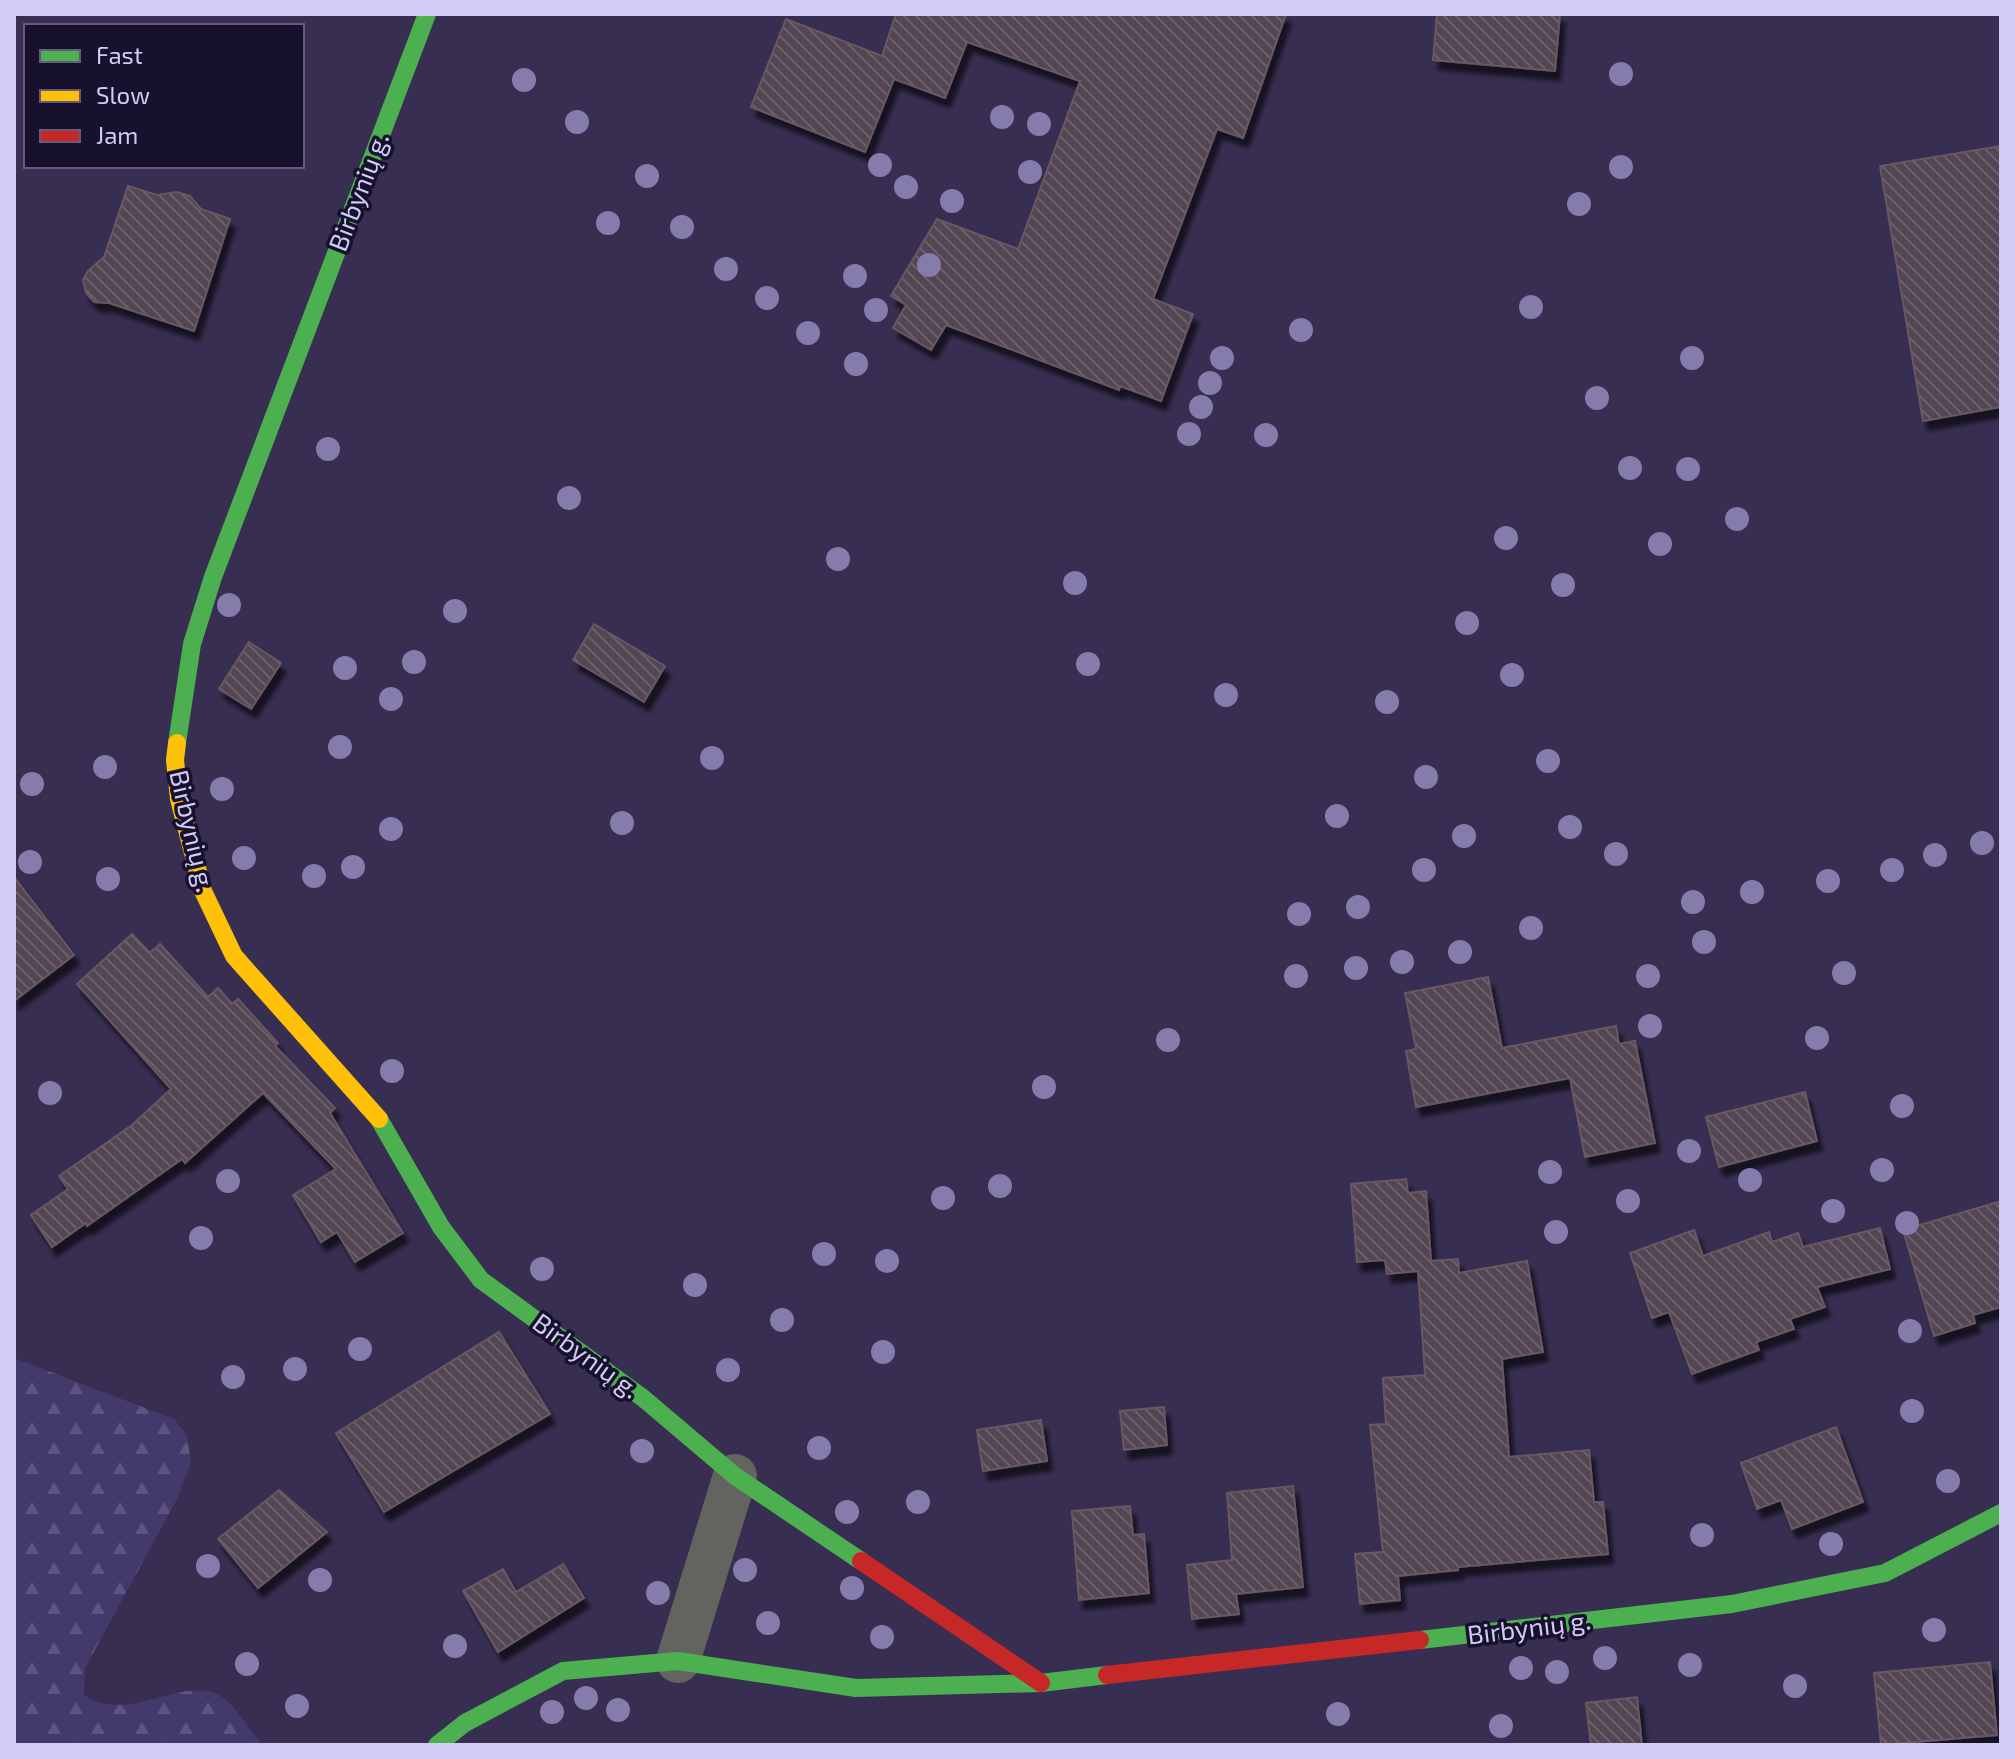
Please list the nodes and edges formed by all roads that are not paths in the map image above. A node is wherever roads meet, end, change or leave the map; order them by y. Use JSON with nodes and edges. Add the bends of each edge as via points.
{"nodes":[{"id":1,"x":427,"y":14,"type":"edge"},
{"id":2,"x":735,"y":1476,"type":"junction"},
{"id":3,"x":2001,"y":1513,"type":"edge"},
{"id":4,"x":678,"y":1661,"type":"junction"},
{"id":5,"x":1041,"y":1683,"type":"junction"},
{"id":6,"x":437,"y":1745,"type":"edge"}],
"edges":[{"from":1,"to":2,"type":"street","name":"Birbynių g.","via":[[208,590],[181,707],[175,760],[179,799],[203,891],[234,956],[377,1115],[441,1227],[481,1280],[643,1398]]},
{"from":2,"to":4,"type":"street"},
{"from":2,"to":5,"type":"street","name":"Birbynių g."},
{"from":3,"to":5,"type":"street","name":"Birbynių g.","via":[[1885,1573],[1732,1604]]},
{"from":4,"to":5,"type":"street","name":"Birbynių g.","via":[[856,1688]]},
{"from":4,"to":6,"type":"street","name":"Birbynių g.","via":[[563,1671],[465,1723]]}]}
